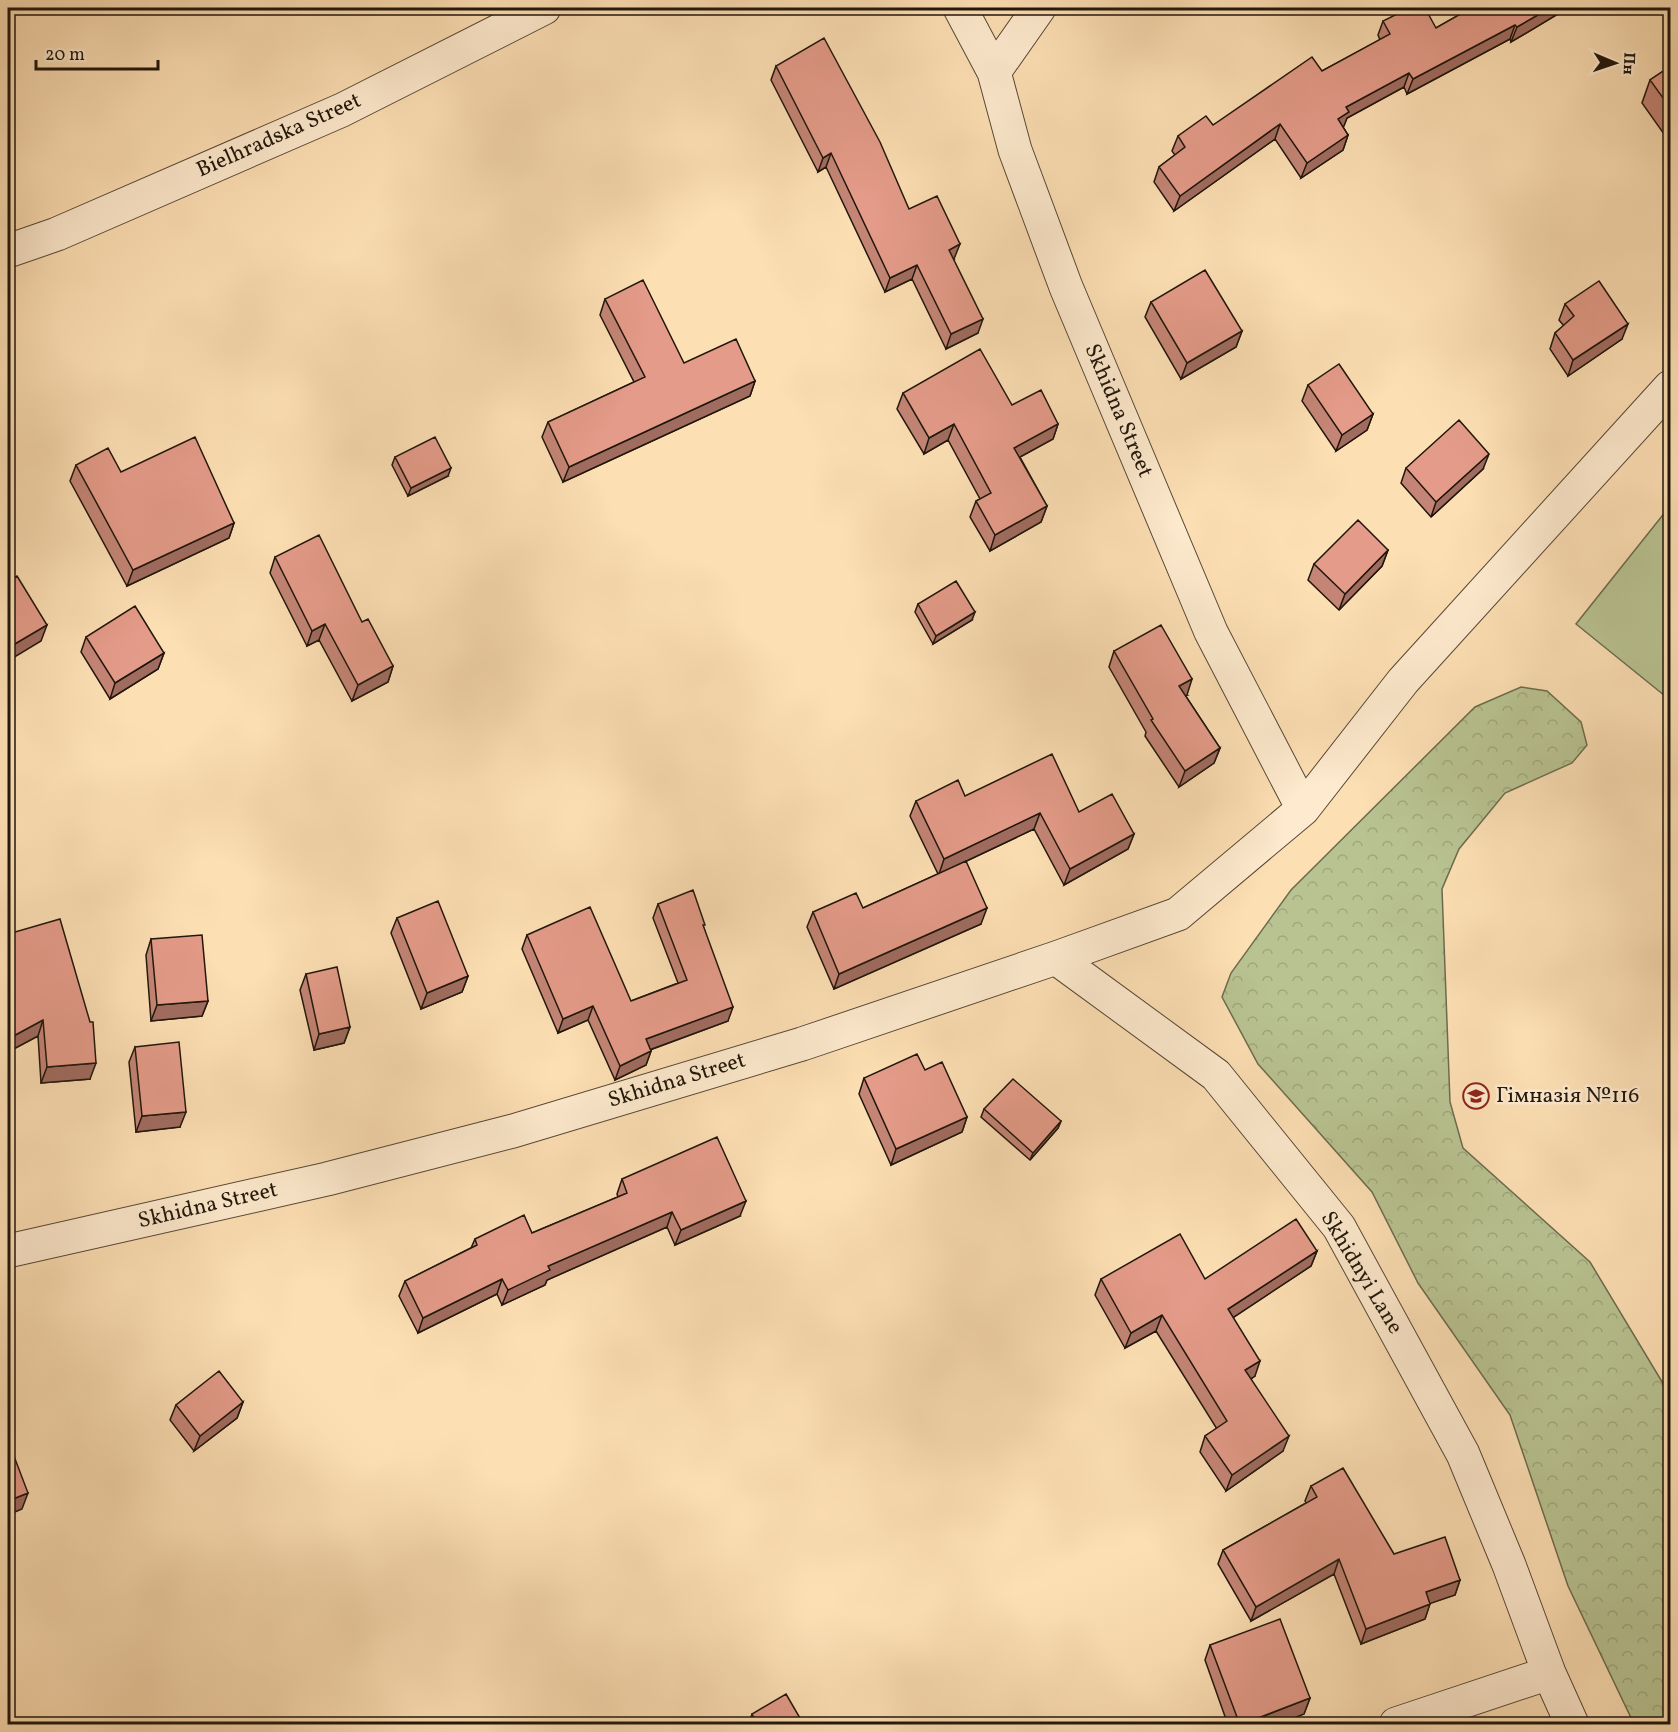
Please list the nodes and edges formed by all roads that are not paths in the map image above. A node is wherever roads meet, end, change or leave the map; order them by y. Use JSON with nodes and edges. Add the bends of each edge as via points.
{"nodes":[{"id":1,"x":544,"y":8,"type":"edge"},
{"id":2,"x":960,"y":8,"type":"edge"},
{"id":3,"x":1039,"y":8,"type":"edge"},
{"id":4,"x":994,"y":72,"type":"junction"},
{"id":5,"x":8,"y":251,"type":"edge"},
{"id":6,"x":1671,"y":387,"type":"edge"},
{"id":7,"x":1303,"y":809,"type":"junction"},
{"id":8,"x":1056,"y":958,"type":"junction"},
{"id":9,"x":8,"y":1251,"type":"edge"},
{"id":10,"x":1549,"y":1673,"type":"junction"},
{"id":11,"x":1396,"y":1725,"type":"edge"},
{"id":12,"x":1572,"y":1725,"type":"edge"}],
"edges":[{"from":1,"to":5,"type":"street","name":"Bielhradska Street","via":[[342,110],[57,234]]},
{"from":2,"to":4,"type":"street","name":"Skhidna Street"},
{"from":3,"to":4,"type":"street"},
{"from":4,"to":7,"type":"street","name":"Skhidna Street","via":[[1015,150],[1075,309],[1211,632]]},
{"from":6,"to":7,"type":"street","name":"Skhidna Street","via":[[1403,681]]},
{"from":7,"to":8,"type":"street","name":"Skhidna Street","via":[[1178,914]]},
{"from":8,"to":9,"type":"street","name":"Skhidna Street","via":[[802,1044],[513,1131],[327,1179]]},
{"from":8,"to":10,"type":"street","name":"Skhidnyi Lane","via":[[1216,1075],[1339,1227],[1463,1454]]},
{"from":10,"to":11,"type":"street"},
{"from":10,"to":12,"type":"street","name":"Skhidnyi Lane"}]}
